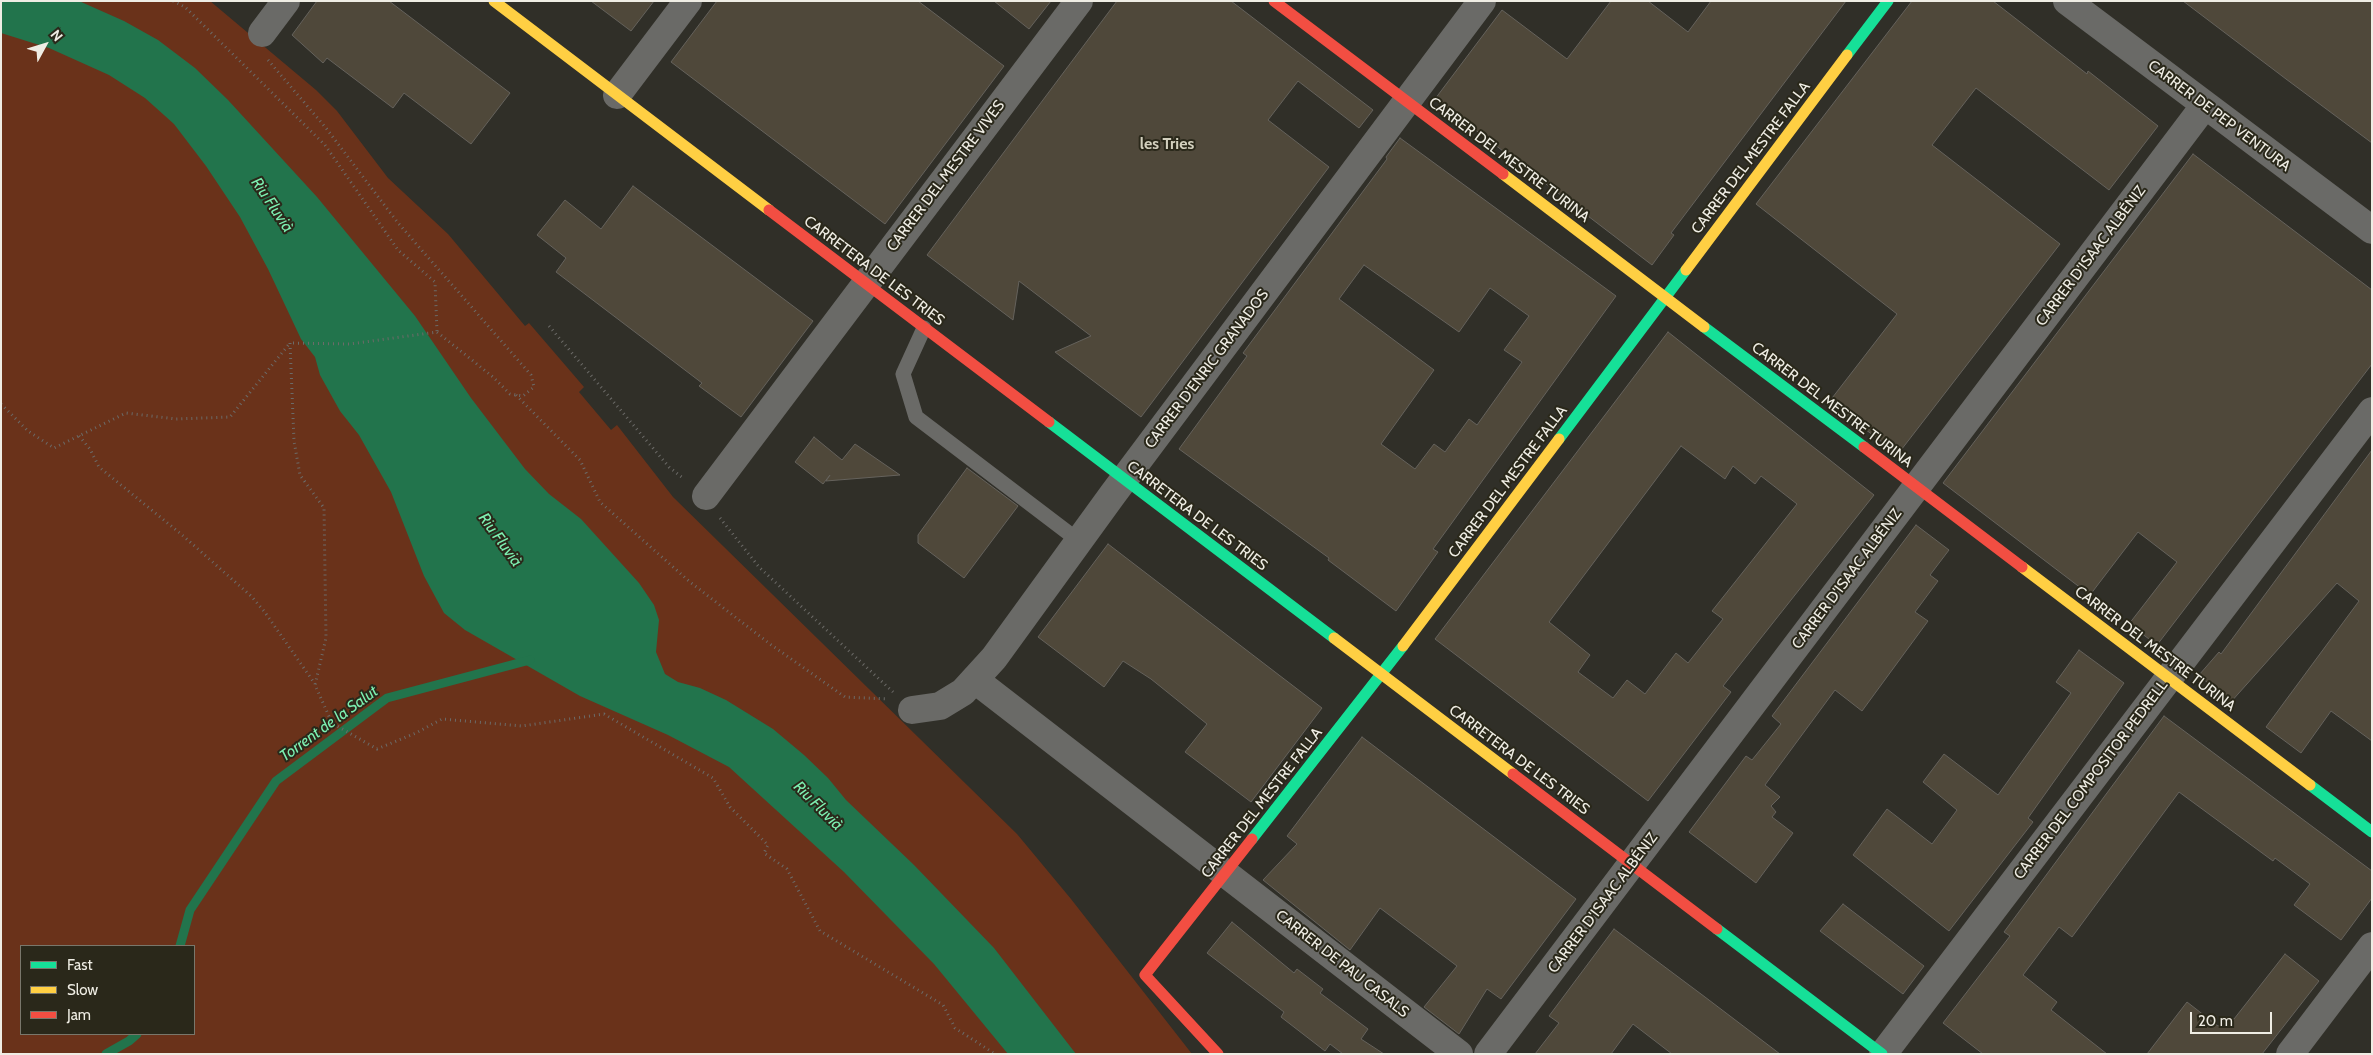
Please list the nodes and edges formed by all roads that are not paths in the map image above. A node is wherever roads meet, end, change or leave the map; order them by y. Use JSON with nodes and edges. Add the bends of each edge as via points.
{"nodes":[{"id":1,"x":286,"y":1,"type":"edge"},
{"id":2,"x":494,"y":1,"type":"edge"},
{"id":3,"x":688,"y":1,"type":"edge"},
{"id":4,"x":1079,"y":1,"type":"edge"},
{"id":5,"x":1274,"y":1,"type":"edge"},
{"id":6,"x":1482,"y":1,"type":"edge"},
{"id":7,"x":1888,"y":1,"type":"edge"},
{"id":8,"x":2067,"y":1,"type":"edge"},
{"id":9,"x":262,"y":33,"type":"road end"},
{"id":10,"x":617,"y":95,"type":"junction"},
{"id":11,"x":1407,"y":102,"type":"junction"},
{"id":12,"x":2205,"y":105,"type":"junction"},
{"id":13,"x":2372,"y":230,"type":"edge"},
{"id":14,"x":865,"y":283,"type":"junction"},
{"id":15,"x":1666,"y":297,"type":"junction"},
{"id":16,"x":924,"y":328,"type":"junction"},
{"id":17,"x":2372,"y":410,"type":"edge"},
{"id":18,"x":1124,"y":479,"type":"junction"},
{"id":19,"x":1916,"y":487,"type":"junction"},
{"id":20,"x":706,"y":496,"type":"road end"},
{"id":21,"x":1079,"y":542,"type":"junction"},
{"id":22,"x":1382,"y":675,"type":"junction"},
{"id":23,"x":2168,"y":678,"type":"junction"},
{"id":24,"x":975,"y":680,"type":"junction"},
{"id":25,"x":906,"y":705,"type":"road end"},
{"id":26,"x":2372,"y":832,"type":"edge"},
{"id":27,"x":1632,"y":864,"type":"junction"},
{"id":28,"x":1225,"y":874,"type":"junction"},
{"id":29,"x":2372,"y":946,"type":"edge"},
{"id":30,"x":1218,"y":1054,"type":"edge"},
{"id":31,"x":1459,"y":1054,"type":"edge"},
{"id":32,"x":1488,"y":1054,"type":"edge"},
{"id":33,"x":1883,"y":1054,"type":"edge"},
{"id":34,"x":2290,"y":1054,"type":"edge"}],
"edges":[{"from":1,"to":9,"type":"street"},
{"from":2,"to":10,"type":"street","name":"CARRETERA DE LES TRIES"},
{"from":3,"to":10,"type":"street"},
{"from":4,"to":14,"type":"street","name":"CARRER DEL MESTRE VIVES"},
{"from":5,"to":11,"type":"street","name":"CARRER DEL MESTRE TURINA"},
{"from":6,"to":11,"type":"street","name":"CARRER D'ENRIC GRANADOS"},
{"from":7,"to":15,"type":"street","name":"CARRER DEL MESTRE FALLA"},
{"from":8,"to":12,"type":"street","name":"CARRER DE PEP VENTURA"},
{"from":10,"to":14,"type":"street","name":"CARRETERA DE LES TRIES"},
{"from":11,"to":15,"type":"street","name":"CARRER DEL MESTRE TURINA"},
{"from":11,"to":18,"type":"street","name":"CARRER D'ENRIC GRANADOS"},
{"from":12,"to":13,"type":"street","name":"CARRER DE PEP VENTURA"},
{"from":12,"to":19,"type":"street","name":"CARRER D'ISAAC ALBÉNIZ"},
{"from":14,"to":16,"type":"street","name":"CARRETERA DE LES TRIES"},
{"from":14,"to":20,"type":"street","name":"CARRER DEL MESTRE VIVES"},
{"from":15,"to":19,"type":"street","name":"CARRER DEL MESTRE TURINA"},
{"from":15,"to":22,"type":"street","name":"CARRER DEL MESTRE FALLA"},
{"from":16,"to":18,"type":"street","name":"CARRETERA DE LES TRIES"},
{"from":16,"to":21,"type":"lane","via":[[903,374],[916,418]]},
{"from":17,"to":23,"type":"street","name":"CARRER DEL COMPOSITOR PEDRELL"},
{"from":18,"to":21,"type":"street","name":"CARRER D'ENRIC GRANADOS"},
{"from":18,"to":22,"type":"street","name":"CARRETERA DE LES TRIES"},
{"from":19,"to":23,"type":"street","name":"CARRER DEL MESTRE TURINA"},
{"from":19,"to":27,"type":"street","name":"CARRER D'ISAAC ALBÉNIZ"},
{"from":21,"to":24,"type":"street","name":"CARRER D'ENRIC GRANADOS"},
{"from":22,"to":27,"type":"street","name":"CARRETERA DE LES TRIES"},
{"from":22,"to":28,"type":"street","name":"CARRER DEL MESTRE FALLA"},
{"from":23,"to":26,"type":"street","name":"CARRER DEL MESTRE TURINA"},
{"from":23,"to":33,"type":"street","name":"CARRER DEL COMPOSITOR PEDRELL"},
{"from":24,"to":25,"type":"street","name":"CARRER D'ENRIC GRANADOS","via":[[940,706]]},
{"from":24,"to":28,"type":"street","name":"CARRER DE PAU CASALS"},
{"from":27,"to":32,"type":"street","name":"CARRER D'ISAAC ALBÉNIZ"},
{"from":27,"to":33,"type":"street","name":"CARRETERA DE LES TRIES"},
{"from":28,"to":30,"type":"street","name":"CARRER DEL MESTRE FALLA","via":[[1145,975]]},
{"from":28,"to":31,"type":"street","name":"CARRER DE PAU CASALS"},
{"from":29,"to":34,"type":"street"}]}
